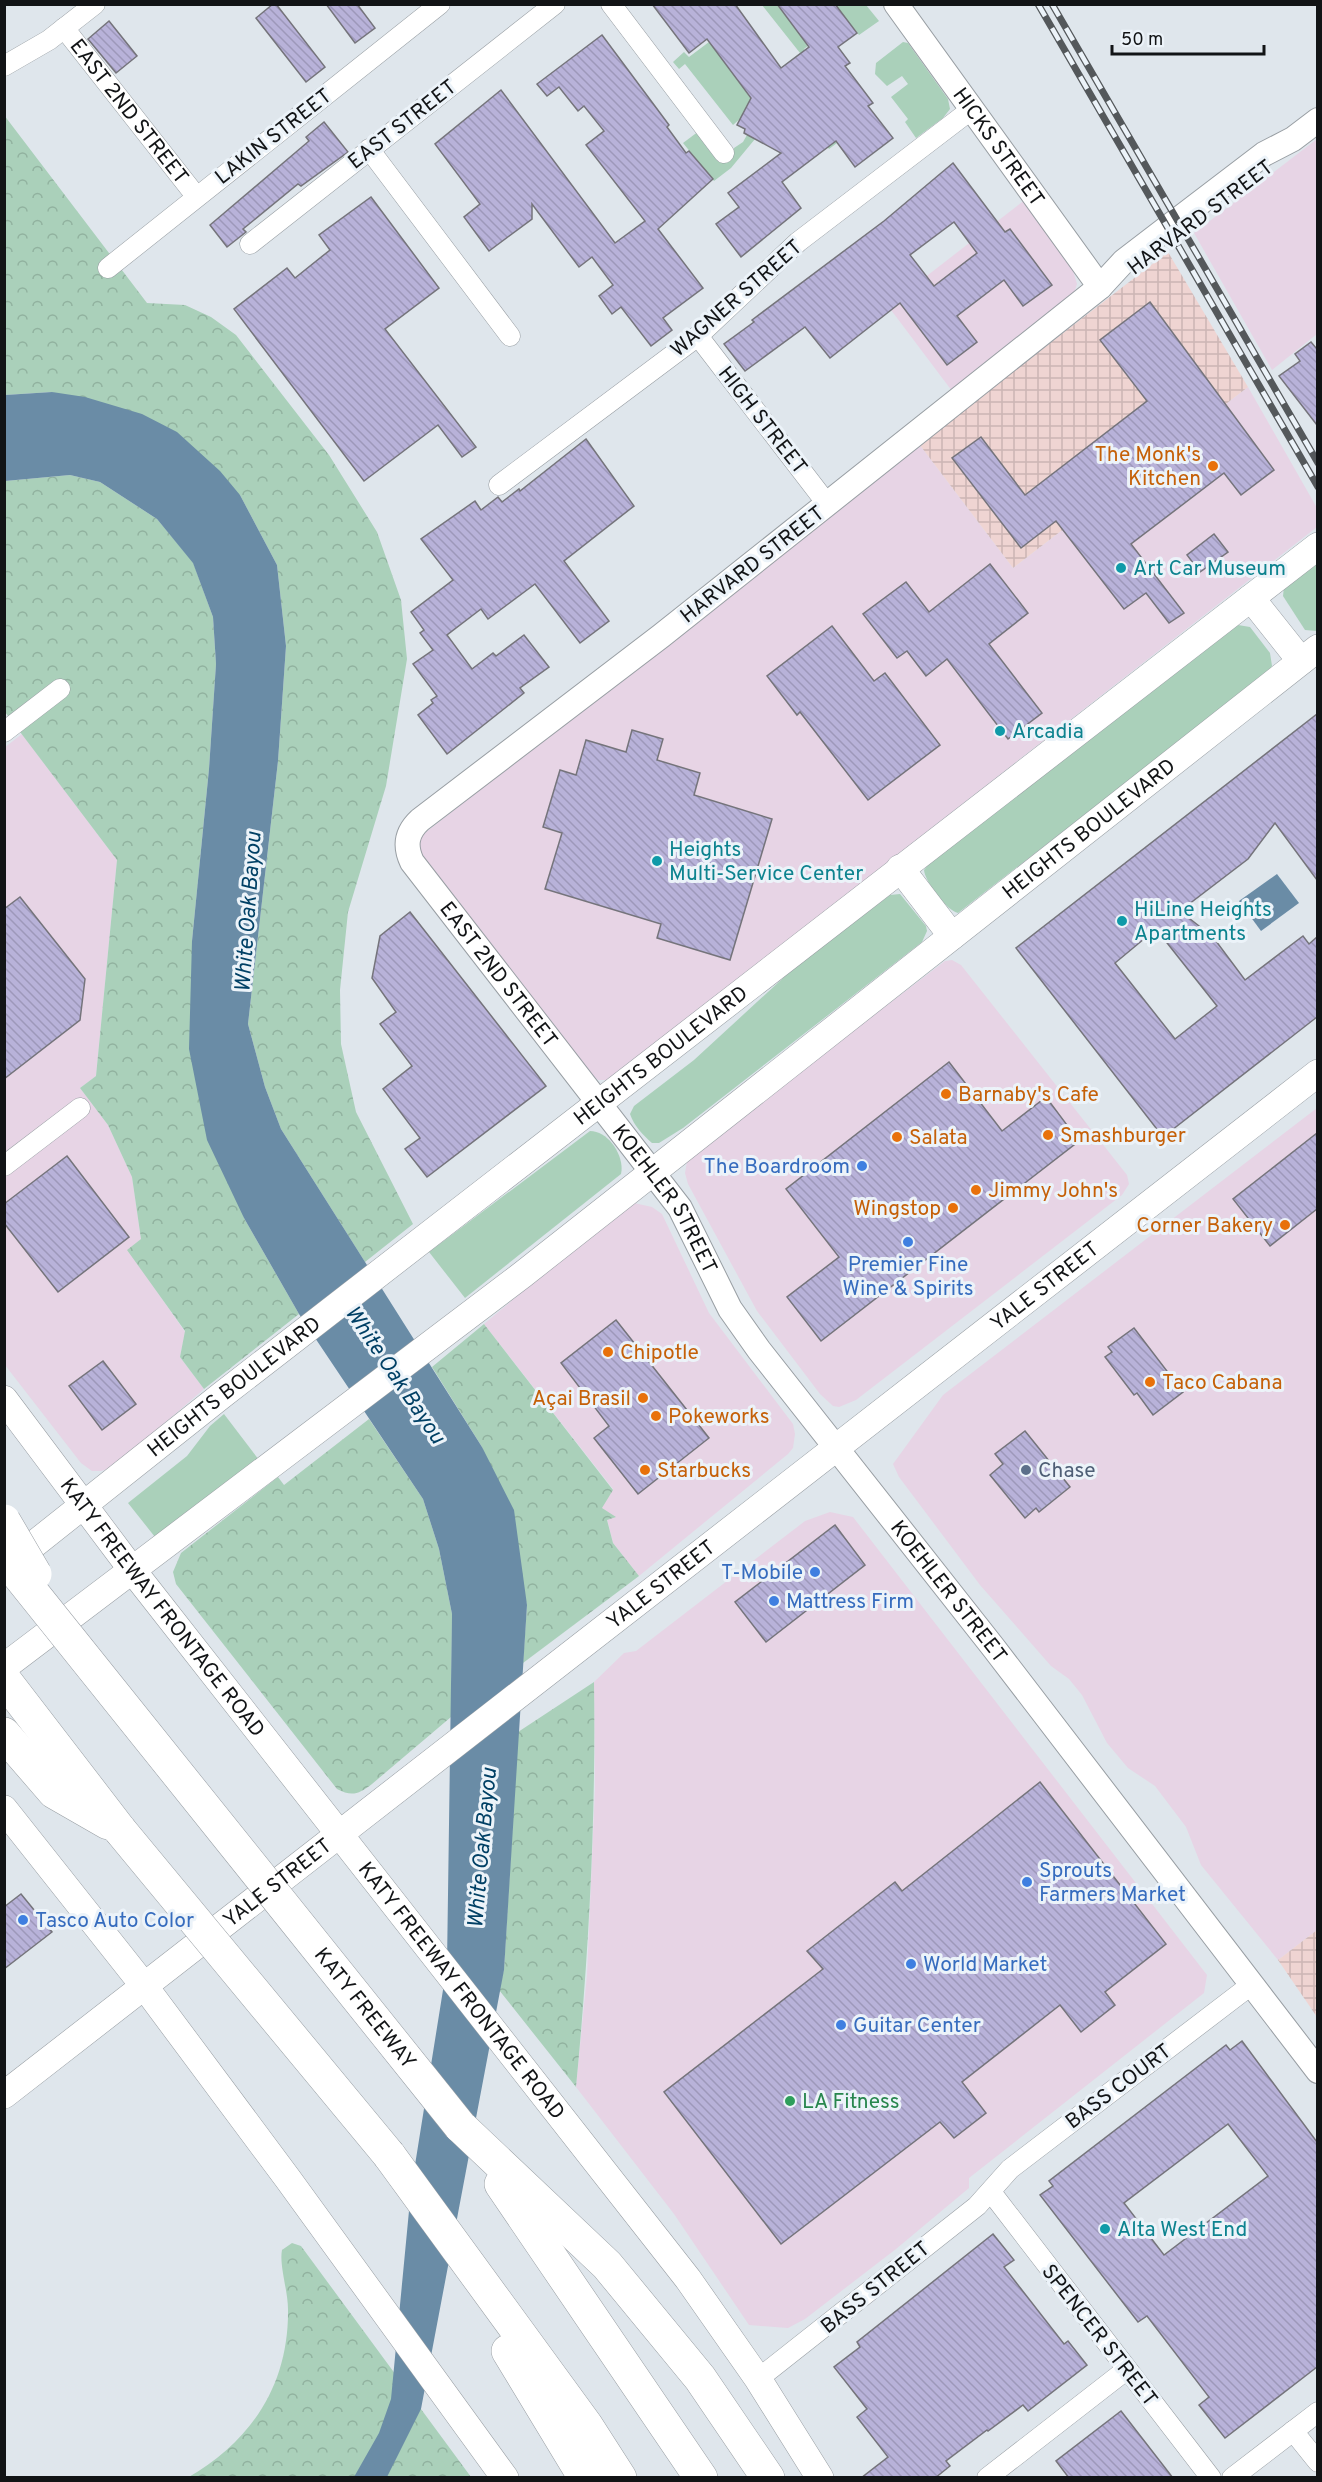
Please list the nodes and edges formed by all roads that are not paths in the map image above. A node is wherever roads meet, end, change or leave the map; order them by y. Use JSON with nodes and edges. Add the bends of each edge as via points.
{"nodes":[{"id":1,"x":94,"y":4,"type":"edge"},
{"id":2,"x":440,"y":4,"type":"edge"},
{"id":3,"x":555,"y":4,"type":"edge"},
{"id":4,"x":611,"y":4,"type":"edge"},
{"id":5,"x":896,"y":4,"type":"edge"},
{"id":6,"x":64,"y":28,"type":"junction"},
{"id":7,"x":4,"y":66,"type":"edge"},
{"id":8,"x":972,"y":109,"type":"junction"},
{"id":9,"x":1317,"y":120,"type":"edge"},
{"id":10,"x":369,"y":149,"type":"junction"},
{"id":11,"x":724,"y":153,"type":"dead end"},
{"id":12,"x":196,"y":195,"type":"junction"},
{"id":13,"x":250,"y":244,"type":"dead end"},
{"id":14,"x":108,"y":268,"type":"dead end"},
{"id":15,"x":1100,"y":287,"type":"junction"},
{"id":16,"x":510,"y":336,"type":"dead end"},
{"id":17,"x":699,"y":336,"type":"junction"},
{"id":18,"x":499,"y":485,"type":"dead end"},
{"id":19,"x":828,"y":505,"type":"junction"},
{"id":20,"x":1317,"y":546,"type":"edge"},
{"id":21,"x":1251,"y":598,"type":"junction"},
{"id":22,"x":1309,"y":655,"type":"edge"},
{"id":23,"x":60,"y":688,"type":"dead end"},
{"id":24,"x":4,"y":732,"type":"edge"},
{"id":25,"x":408,"y":841,"type":"joint"},
{"id":26,"x":900,"y":868,"type":"junction"},
{"id":27,"x":952,"y":936,"type":"junction"},
{"id":28,"x":1317,"y":1073,"type":"edge"},
{"id":29,"x":600,"y":1102,"type":"junction"},
{"id":30,"x":80,"y":1108,"type":"dead end"},
{"id":31,"x":4,"y":1166,"type":"edge"},
{"id":32,"x":653,"y":1172,"type":"junction"},
{"id":33,"x":4,"y":1399,"type":"edge"},
{"id":34,"x":836,"y":1447,"type":"junction"},
{"id":35,"x":86,"y":1506,"type":"junction"},
{"id":36,"x":4,"y":1521,"type":"edge"},
{"id":37,"x":4,"y":1557,"type":"edge"},
{"id":38,"x":4,"y":1567,"type":"edge"},
{"id":39,"x":133,"y":1570,"type":"junction"},
{"id":40,"x":84,"y":1658,"type":"junction"},
{"id":41,"x":4,"y":1667,"type":"edge"},
{"id":42,"x":4,"y":1680,"type":"edge"},
{"id":43,"x":4,"y":1734,"type":"edge"},
{"id":44,"x":4,"y":1809,"type":"edge"},
{"id":45,"x":120,"y":1830,"type":"junction"},
{"id":46,"x":340,"y":1834,"type":"junction"},
{"id":47,"x":1251,"y":1985,"type":"junction"},
{"id":48,"x":145,"y":1987,"type":"junction"},
{"id":49,"x":1317,"y":2071,"type":"edge"},
{"id":50,"x":4,"y":2095,"type":"edge"},
{"id":51,"x":460,"y":2126,"type":"junction"},
{"id":52,"x":389,"y":2155,"type":"junction"},
{"id":53,"x":991,"y":2192,"type":"junction"},
{"id":54,"x":1126,"y":2370,"type":"junction"},
{"id":55,"x":758,"y":2379,"type":"junction"},
{"id":56,"x":1317,"y":2412,"type":"edge"},
{"id":57,"x":1293,"y":2431,"type":"junction"},
{"id":58,"x":1317,"y":2462,"type":"edge"},
{"id":59,"x":505,"y":2478,"type":"edge"},
{"id":60,"x":585,"y":2478,"type":"edge"},
{"id":61,"x":620,"y":2478,"type":"edge"},
{"id":62,"x":701,"y":2478,"type":"edge"},
{"id":63,"x":768,"y":2478,"type":"edge"},
{"id":64,"x":820,"y":2478,"type":"edge"},
{"id":65,"x":987,"y":2478,"type":"edge"},
{"id":66,"x":1211,"y":2478,"type":"edge"},
{"id":67,"x":1232,"y":2478,"type":"edge"}],
"edges":[{"from":1,"to":6,"type":"street"},
{"from":2,"to":12,"type":"street","name":"LAKIN STREET"},
{"from":3,"to":10,"type":"street","name":"EAST STREET"},
{"from":4,"to":11,"type":"street"},
{"from":5,"to":8,"type":"street","name":"HICKS STREET"},
{"from":6,"to":7,"type":"street"},
{"from":6,"to":12,"type":"street","name":"EAST 2ND STREET"},
{"from":8,"to":15,"type":"street","name":"HICKS STREET"},
{"from":8,"to":17,"type":"street","name":"WAGNER STREET","via":[[798,242]]},
{"from":9,"to":15,"type":"street","name":"HARVARD STREET","via":[[1293,139],[1273,165],[1132,272]]},
{"from":10,"to":13,"type":"street","name":"EAST STREET"},
{"from":10,"to":16,"type":"street"},
{"from":12,"to":14,"type":"street","name":"LAKIN STREET"},
{"from":15,"to":19,"type":"street","name":"HARVARD STREET"},
{"from":17,"to":18,"type":"street","name":"WAGNER STREET"},
{"from":17,"to":19,"type":"street","name":"HIGH STREET"},
{"from":19,"to":25,"type":"street","name":"HARVARD STREET","via":[[420,820],[410,829]]},
{"from":20,"to":21,"type":"main road","name":"HEIGHTS BOULEVARD"},
{"from":21,"to":22,"type":"main road"},
{"from":21,"to":26,"type":"main road","name":"HEIGHTS BOULEVARD"},
{"from":22,"to":27,"type":"main road","name":"HEIGHTS BOULEVARD"},
{"from":23,"to":24,"type":"street"},
{"from":25,"to":29,"type":"street","name":"EAST 2ND STREET","via":[[406,849],[412,862]]},
{"from":26,"to":27,"type":"main road"},
{"from":26,"to":29,"type":"main road","name":"HEIGHTS BOULEVARD"},
{"from":27,"to":32,"type":"main road","name":"HEIGHTS BOULEVARD"},
{"from":28,"to":34,"type":"main road","name":"YALE STREET"},
{"from":29,"to":32,"type":"street","name":"KOEHLER STREET"},
{"from":29,"to":35,"type":"main road","name":"HEIGHTS BOULEVARD","via":[[222,1395]]},
{"from":30,"to":31,"type":"street"},
{"from":32,"to":34,"type":"street","name":"KOEHLER STREET","via":[[680,1208],[730,1309]]},
{"from":32,"to":39,"type":"main road","name":"HEIGHTS BOULEVARD"},
{"from":33,"to":35,"type":"main road","name":"KATY FREEWAY FRONTAGE ROAD"},
{"from":34,"to":46,"type":"main road","name":"YALE STREET"},
{"from":34,"to":47,"type":"street","name":"KOEHLER STREET"},
{"from":35,"to":38,"type":"main road","name":"HEIGHTS BOULEVARD"},
{"from":35,"to":39,"type":"main road","name":"KATY FREEWAY FRONTAGE ROAD"},
{"from":36,"to":40,"type":"highway","bridge":true},
{"from":37,"to":40,"type":"highway","name":"KATY FREEWAY","bridge":true},
{"from":39,"to":41,"type":"main road","name":"HEIGHTS BOULEVARD"},
{"from":39,"to":46,"type":"main road","name":"KATY FREEWAY FRONTAGE ROAD"},
{"from":40,"to":51,"type":"highway","name":"KATY FREEWAY","bridge":true},
{"from":42,"to":45,"type":"highway"},
{"from":43,"to":45,"type":"highway","via":[[54,1792]]},
{"from":44,"to":48,"type":"main road"},
{"from":45,"to":52,"type":"highway","bridge":true},
{"from":46,"to":48,"type":"main road","name":"YALE STREET"},
{"from":46,"to":55,"type":"main road","name":"KATY FREEWAY FRONTAGE ROAD","via":[[614,2181]]},
{"from":47,"to":49,"type":"street","name":"KOEHLER STREET"},
{"from":47,"to":53,"type":"street","name":"BASS COURT","via":[[1010,2169]]},
{"from":48,"to":50,"type":"main road","name":"YALE STREET"},
{"from":48,"to":59,"type":"main road"},
{"from":51,"to":62,"type":"highway","name":"KATY FREEWAY"},
{"from":51,"to":63,"type":"highway","via":[[607,2265],[700,2378]]},
{"from":52,"to":60,"type":"highway"},
{"from":52,"to":61,"type":"highway","via":[[586,2425]]},
{"from":53,"to":54,"type":"street","name":"SPENCER STREET"},
{"from":53,"to":55,"type":"street","name":"BASS STREET"},
{"from":54,"to":65,"type":"street"},
{"from":54,"to":66,"type":"street","name":"SPENCER STREET"},
{"from":55,"to":64,"type":"main road","name":"KATY FREEWAY FRONTAGE ROAD"},
{"from":56,"to":57,"type":"street"},
{"from":57,"to":58,"type":"street"},
{"from":57,"to":67,"type":"street"}]}
